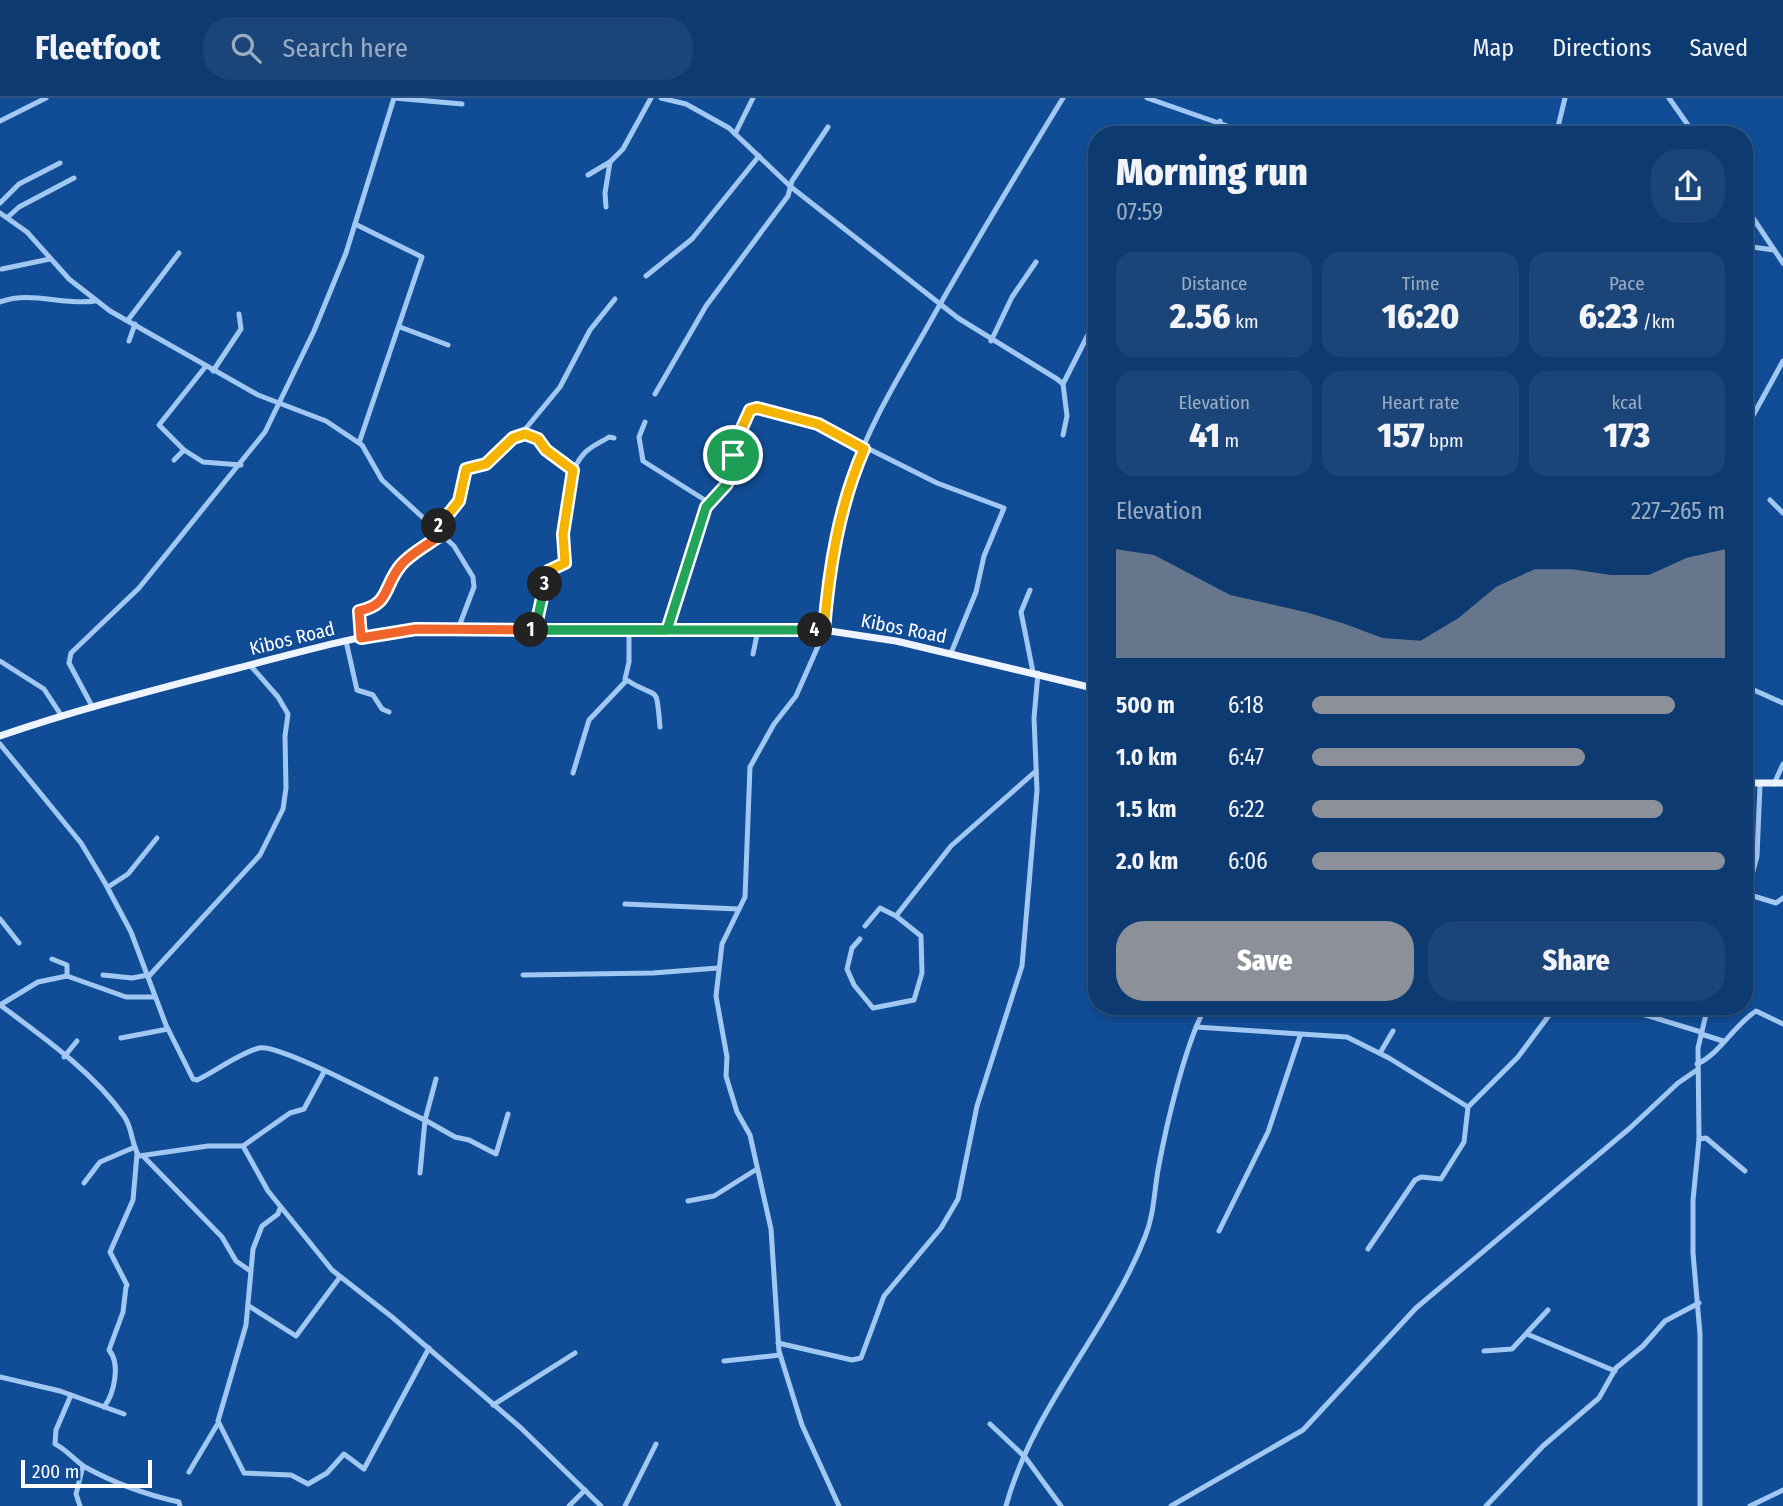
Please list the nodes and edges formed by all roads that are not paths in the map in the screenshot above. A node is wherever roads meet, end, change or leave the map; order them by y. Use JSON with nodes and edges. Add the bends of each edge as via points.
{"nodes":[{"id":1,"x":47,"y":98,"type":"edge"},
{"id":2,"x":394,"y":98,"type":"edge"},
{"id":3,"x":650,"y":98,"type":"edge"},
{"id":4,"x":661,"y":98,"type":"edge"},
{"id":5,"x":753,"y":98,"type":"edge"},
{"id":6,"x":1063,"y":98,"type":"edge"},
{"id":7,"x":1147,"y":98,"type":"edge"},
{"id":8,"x":1565,"y":98,"type":"edge"},
{"id":9,"x":1669,"y":98,"type":"edge"},
{"id":10,"x":462,"y":104,"type":"dead end"},
{"id":11,"x":0,"y":121,"type":"edge"},
{"id":12,"x":1220,"y":121,"type":"junction"},
{"id":13,"x":1217,"y":126,"type":"edge"},
{"id":14,"x":1232,"y":126,"type":"edge"},
{"id":15,"x":1558,"y":126,"type":"edge"},
{"id":16,"x":1689,"y":126,"type":"edge"},
{"id":17,"x":828,"y":127,"type":"dead end"},
{"id":18,"x":735,"y":134,"type":"junction"},
{"id":19,"x":759,"y":156,"type":"junction"},
{"id":20,"x":610,"y":162,"type":"junction"},
{"id":21,"x":60,"y":163,"type":"dead end"},
{"id":22,"x":588,"y":174,"type":"dead end"},
{"id":23,"x":74,"y":178,"type":"dead end"},
{"id":24,"x":791,"y":187,"type":"junction"},
{"id":25,"x":0,"y":203,"type":"edge"},
{"id":26,"x":606,"y":206,"type":"dead end"},
{"id":27,"x":0,"y":213,"type":"edge"},
{"id":28,"x":8,"y":218,"type":"junction"},
{"id":29,"x":1753,"y":218,"type":"edge"},
{"id":30,"x":355,"y":224,"type":"junction"},
{"id":31,"x":1753,"y":247,"type":"edge"},
{"id":32,"x":1774,"y":250,"type":"junction"},
{"id":33,"x":179,"y":253,"type":"dead end"},
{"id":34,"x":50,"y":259,"type":"junction"},
{"id":35,"x":1036,"y":262,"type":"dead end"},
{"id":36,"x":1783,"y":263,"type":"edge"},
{"id":37,"x":2,"y":269,"type":"edge"},
{"id":38,"x":646,"y":276,"type":"dead end"},
{"id":39,"x":615,"y":299,"type":"dead end"},
{"id":40,"x":95,"y":301,"type":"junction"},
{"id":41,"x":0,"y":302,"type":"edge"},
{"id":42,"x":941,"y":303,"type":"junction"},
{"id":43,"x":239,"y":314,"type":"dead end"},
{"id":44,"x":128,"y":320,"type":"junction"},
{"id":45,"x":135,"y":324,"type":"junction"},
{"id":46,"x":400,"y":327,"type":"junction"},
{"id":47,"x":1088,"y":335,"type":"edge"},
{"id":48,"x":129,"y":341,"type":"dead end"},
{"id":49,"x":991,"y":341,"type":"junction"},
{"id":50,"x":448,"y":345,"type":"dead end"},
{"id":51,"x":1783,"y":361,"type":"edge"},
{"id":52,"x":206,"y":366,"type":"junction"},
{"id":53,"x":213,"y":371,"type":"junction"},
{"id":54,"x":1063,"y":384,"type":"junction"},
{"id":55,"x":655,"y":394,"type":"dead end"},
{"id":56,"x":281,"y":405,"type":"junction"},
{"id":57,"x":1753,"y":415,"type":"edge"},
{"id":58,"x":645,"y":422,"type":"dead end"},
{"id":59,"x":521,"y":434,"type":"junction"},
{"id":60,"x":1063,"y":435,"type":"dead end"},
{"id":61,"x":614,"y":438,"type":"dead end"},
{"id":62,"x":359,"y":443,"type":"junction"},
{"id":63,"x":865,"y":448,"type":"junction"},
{"id":64,"x":184,"y":450,"type":"junction"},
{"id":65,"x":174,"y":460,"type":"dead end"},
{"id":66,"x":241,"y":465,"type":"junction"},
{"id":67,"x":573,"y":470,"type":"junction"},
{"id":68,"x":1770,"y":500,"type":"dead end"},
{"id":69,"x":708,"y":502,"type":"junction"},
{"id":70,"x":1783,"y":513,"type":"edge"},
{"id":71,"x":438,"y":533,"type":"junction"},
{"id":72,"x":1030,"y":590,"type":"dead end"},
{"id":73,"x":457,"y":629,"type":"junction"},
{"id":74,"x":535,"y":630,"type":"junction"},
{"id":75,"x":667,"y":630,"type":"junction"},
{"id":76,"x":758,"y":630,"type":"junction"},
{"id":77,"x":821,"y":630,"type":"junction"},
{"id":78,"x":629,"y":631,"type":"junction"},
{"id":79,"x":361,"y":638,"type":"junction"},
{"id":80,"x":346,"y":641,"type":"junction"},
{"id":81,"x":951,"y":653,"type":"junction"},
{"id":82,"x":753,"y":654,"type":"dead end"},
{"id":83,"x":0,"y":661,"type":"edge"},
{"id":84,"x":250,"y":665,"type":"junction"},
{"id":85,"x":1035,"y":672,"type":"junction"},
{"id":86,"x":626,"y":681,"type":"junction"},
{"id":87,"x":1088,"y":687,"type":"edge"},
{"id":88,"x":1753,"y":689,"type":"edge"},
{"id":89,"x":1783,"y":702,"type":"edge"},
{"id":90,"x":93,"y":708,"type":"junction"},
{"id":91,"x":389,"y":712,"type":"dead end"},
{"id":92,"x":61,"y":715,"type":"junction"},
{"id":93,"x":660,"y":727,"type":"dead end"},
{"id":94,"x":0,"y":736,"type":"edge"},
{"id":95,"x":0,"y":744,"type":"edge"},
{"id":96,"x":1783,"y":764,"type":"edge"},
{"id":97,"x":1037,"y":771,"type":"junction"},
{"id":98,"x":573,"y":773,"type":"dead end"},
{"id":99,"x":1783,"y":783,"type":"edge"},
{"id":100,"x":1753,"y":784,"type":"edge"},
{"id":101,"x":1774,"y":784,"type":"junction"},
{"id":102,"x":1760,"y":785,"type":"junction"},
{"id":103,"x":157,"y":838,"type":"dead end"},
{"id":104,"x":1753,"y":868,"type":"edge"},
{"id":105,"x":108,"y":887,"type":"junction"},
{"id":106,"x":1753,"y":898,"type":"edge"},
{"id":107,"x":1783,"y":898,"type":"edge"},
{"id":108,"x":625,"y":904,"type":"dead end"},
{"id":109,"x":738,"y":909,"type":"junction"},
{"id":110,"x":896,"y":916,"type":"junction"},
{"id":111,"x":0,"y":919,"type":"edge"},
{"id":112,"x":865,"y":926,"type":"dead end"},
{"id":113,"x":860,"y":939,"type":"dead end"},
{"id":114,"x":19,"y":943,"type":"dead end"},
{"id":115,"x":52,"y":959,"type":"dead end"},
{"id":116,"x":718,"y":968,"type":"junction"},
{"id":117,"x":103,"y":975,"type":"dead end"},
{"id":118,"x":523,"y":975,"type":"dead end"},
{"id":119,"x":67,"y":976,"type":"junction"},
{"id":120,"x":148,"y":976,"type":"junction"},
{"id":121,"x":155,"y":998,"type":"junction"},
{"id":122,"x":0,"y":1005,"type":"edge"},
{"id":123,"x":1753,"y":1013,"type":"edge"},
{"id":124,"x":1202,"y":1015,"type":"edge"},
{"id":125,"x":1549,"y":1015,"type":"edge"},
{"id":126,"x":1644,"y":1015,"type":"edge"},
{"id":127,"x":1706,"y":1015,"type":"edge"},
{"id":128,"x":1750,"y":1015,"type":"edge"},
{"id":129,"x":1783,"y":1024,"type":"edge"},
{"id":130,"x":1196,"y":1027,"type":"junction"},
{"id":131,"x":168,"y":1029,"type":"junction"},
{"id":132,"x":1393,"y":1031,"type":"dead end"},
{"id":133,"x":1701,"y":1033,"type":"junction"},
{"id":134,"x":1300,"y":1036,"type":"junction"},
{"id":135,"x":121,"y":1038,"type":"dead end"},
{"id":136,"x":76,"y":1041,"type":"dead end"},
{"id":137,"x":1723,"y":1041,"type":"junction"},
{"id":138,"x":1380,"y":1053,"type":"junction"},
{"id":139,"x":64,"y":1056,"type":"junction"},
{"id":140,"x":1697,"y":1067,"type":"junction"},
{"id":141,"x":324,"y":1072,"type":"junction"},
{"id":142,"x":436,"y":1079,"type":"dead end"},
{"id":143,"x":1468,"y":1107,"type":"junction"},
{"id":144,"x":508,"y":1114,"type":"dead end"},
{"id":145,"x":425,"y":1120,"type":"junction"},
{"id":146,"x":1699,"y":1139,"type":"junction"},
{"id":147,"x":243,"y":1146,"type":"junction"},
{"id":148,"x":135,"y":1147,"type":"junction"},
{"id":149,"x":137,"y":1154,"type":"junction"},
{"id":150,"x":144,"y":1157,"type":"junction"},
{"id":151,"x":757,"y":1169,"type":"junction"},
{"id":152,"x":1745,"y":1171,"type":"dead end"},
{"id":153,"x":420,"y":1173,"type":"dead end"},
{"id":154,"x":84,"y":1183,"type":"dead end"},
{"id":155,"x":688,"y":1201,"type":"dead end"},
{"id":156,"x":280,"y":1208,"type":"junction"},
{"id":157,"x":1219,"y":1231,"type":"dead end"},
{"id":158,"x":1368,"y":1249,"type":"dead end"},
{"id":159,"x":249,"y":1270,"type":"junction"},
{"id":160,"x":340,"y":1277,"type":"junction"},
{"id":161,"x":1699,"y":1303,"type":"junction"},
{"id":162,"x":249,"y":1307,"type":"junction"},
{"id":163,"x":1548,"y":1310,"type":"dead end"},
{"id":164,"x":1527,"y":1334,"type":"junction"},
{"id":165,"x":778,"y":1343,"type":"junction"},
{"id":166,"x":429,"y":1349,"type":"junction"},
{"id":167,"x":1484,"y":1352,"type":"dead end"},
{"id":168,"x":575,"y":1353,"type":"dead end"},
{"id":169,"x":780,"y":1355,"type":"junction"},
{"id":170,"x":724,"y":1361,"type":"dead end"},
{"id":171,"x":1615,"y":1371,"type":"junction"},
{"id":172,"x":0,"y":1377,"type":"edge"},
{"id":173,"x":71,"y":1395,"type":"junction"},
{"id":174,"x":493,"y":1405,"type":"junction"},
{"id":175,"x":104,"y":1407,"type":"junction"},
{"id":176,"x":124,"y":1414,"type":"dead end"},
{"id":177,"x":218,"y":1422,"type":"junction"},
{"id":178,"x":990,"y":1424,"type":"dead end"},
{"id":179,"x":656,"y":1444,"type":"dead end"},
{"id":180,"x":1025,"y":1457,"type":"junction"},
{"id":181,"x":83,"y":1466,"type":"junction"},
{"id":182,"x":189,"y":1472,"type":"dead end"},
{"id":183,"x":585,"y":1490,"type":"junction"},
{"id":184,"x":1783,"y":1490,"type":"edge"},
{"id":185,"x":1761,"y":1499,"type":"junction"},
{"id":186,"x":80,"y":1506,"type":"edge"},
{"id":187,"x":180,"y":1506,"type":"edge"},
{"id":188,"x":569,"y":1506,"type":"edge"},
{"id":189,"x":601,"y":1506,"type":"edge"},
{"id":190,"x":625,"y":1506,"type":"edge"},
{"id":191,"x":839,"y":1506,"type":"edge"},
{"id":192,"x":1006,"y":1506,"type":"edge"},
{"id":193,"x":1061,"y":1506,"type":"edge"},
{"id":194,"x":1171,"y":1506,"type":"edge"},
{"id":195,"x":1486,"y":1506,"type":"edge"},
{"id":196,"x":1700,"y":1506,"type":"edge"},
{"id":197,"x":1750,"y":1506,"type":"edge"},
{"id":198,"x":1768,"y":1506,"type":"edge"}],
"edges":[{"from":1,"to":11,"type":"street"},
{"from":2,"to":10,"type":"street"},
{"from":2,"to":30,"type":"street"},
{"from":3,"to":20,"type":"street","via":[[630,139]]},
{"from":4,"to":18,"type":"street","via":[[702,111]]},
{"from":5,"to":18,"type":"street"},
{"from":6,"to":42,"type":"street"},
{"from":7,"to":12,"type":"street"},
{"from":8,"to":15,"type":"street"},
{"from":9,"to":16,"type":"street"},
{"from":12,"to":13,"type":"street"},
{"from":12,"to":14,"type":"street"},
{"from":17,"to":24,"type":"street"},
{"from":18,"to":19,"type":"street"},
{"from":19,"to":24,"type":"street"},
{"from":19,"to":38,"type":"street","via":[[692,239]]},
{"from":20,"to":22,"type":"street"},
{"from":20,"to":26,"type":"street"},
{"from":21,"to":25,"type":"street","via":[[19,184]]},
{"from":23,"to":28,"type":"street","via":[[19,207]]},
{"from":24,"to":42,"type":"street"},
{"from":24,"to":55,"type":"street","via":[[706,306]]},
{"from":27,"to":28,"type":"street"},
{"from":28,"to":34,"type":"street"},
{"from":29,"to":32,"type":"street"},
{"from":30,"to":46,"type":"street","via":[[422,255]]},
{"from":30,"to":56,"type":"street"},
{"from":31,"to":32,"type":"street"},
{"from":32,"to":36,"type":"street"},
{"from":33,"to":44,"type":"street"},
{"from":34,"to":37,"type":"street"},
{"from":34,"to":40,"type":"street"},
{"from":35,"to":49,"type":"street","via":[[1012,297]]},
{"from":39,"to":59,"type":"street","via":[[590,330],[560,387]]},
{"from":40,"to":41,"type":"street","via":[[78,304],[23,296]]},
{"from":40,"to":44,"type":"street"},
{"from":42,"to":49,"type":"street"},
{"from":42,"to":63,"type":"street"},
{"from":43,"to":53,"type":"street","via":[[241,329]]},
{"from":44,"to":45,"type":"street"},
{"from":45,"to":48,"type":"street"},
{"from":45,"to":52,"type":"street"},
{"from":46,"to":50,"type":"street"},
{"from":46,"to":62,"type":"street"},
{"from":47,"to":54,"type":"street"},
{"from":49,"to":54,"type":"street"},
{"from":51,"to":57,"type":"street"},
{"from":52,"to":53,"type":"street"},
{"from":52,"to":64,"type":"street","via":[[159,425]]},
{"from":53,"to":56,"type":"street"},
{"from":54,"to":60,"type":"street","via":[[1067,416]]},
{"from":56,"to":62,"type":"street","via":[[326,421]]},
{"from":56,"to":66,"type":"street"},
{"from":58,"to":69,"type":"street","via":[[639,437],[643,461]]},
{"from":59,"to":67,"type":"street","via":[[538,439]]},
{"from":59,"to":71,"type":"street","via":[[486,464],[466,469],[459,501]]},
{"from":61,"to":67,"type":"street","via":[[585,452]]},
{"from":62,"to":71,"type":"street","via":[[382,480]]},
{"from":63,"to":69,"type":"street","via":[[818,424],[752,409],[737,439],[727,484]]},
{"from":63,"to":77,"type":"street","via":[[844,508]]},
{"from":63,"to":81,"type":"street","via":[[937,484],[1004,508]]},
{"from":64,"to":65,"type":"street"},
{"from":64,"to":66,"type":"street","via":[[202,462]]},
{"from":66,"to":90,"type":"street","via":[[139,588],[71,653],[69,663]]},
{"from":67,"to":74,"type":"street","via":[[563,534],[565,563],[548,572]]},
{"from":68,"to":70,"type":"street"},
{"from":69,"to":75,"type":"street"},
{"from":71,"to":73,"type":"street","via":[[462,557],[474,582]]},
{"from":71,"to":79,"type":"street","via":[[401,565],[382,601],[359,611]]},
{"from":72,"to":85,"type":"street","via":[[1021,612]]},
{"from":73,"to":74,"type":"main road","name":"Kibos Road"},
{"from":73,"to":79,"type":"main road","name":"Kibos Road","via":[[416,629]]},
{"from":74,"to":78,"type":"main road","name":"Kibos Road"},
{"from":75,"to":76,"type":"main road","name":"Kibos Road"},
{"from":75,"to":78,"type":"main road","name":"Kibos Road"},
{"from":76,"to":77,"type":"main road","name":"Kibos Road"},
{"from":76,"to":82,"type":"street"},
{"from":77,"to":81,"type":"main road","name":"Kibos Road"},
{"from":77,"to":109,"type":"street","via":[[796,696],[750,767],[747,882]]},
{"from":78,"to":86,"type":"street"},
{"from":79,"to":80,"type":"main road","name":"Kibos Road"},
{"from":80,"to":84,"type":"main road","name":"Kibos Road"},
{"from":80,"to":91,"type":"street","via":[[357,690],[373,695]]},
{"from":81,"to":85,"type":"main road","name":"Kibos Road"},
{"from":83,"to":92,"type":"street","via":[[44,689]]},
{"from":84,"to":90,"type":"main road","name":"Kibos Road"},
{"from":84,"to":120,"type":"street","via":[[288,714],[283,809],[260,855]]},
{"from":85,"to":87,"type":"main road","name":"Kibos Road"},
{"from":85,"to":97,"type":"street"},
{"from":86,"to":93,"type":"street","via":[[657,695]]},
{"from":86,"to":98,"type":"street","via":[[589,720]]},
{"from":88,"to":89,"type":"street"},
{"from":90,"to":92,"type":"main road","name":"Kibos Road"},
{"from":92,"to":94,"type":"main road","name":"Kibos Road"},
{"from":95,"to":105,"type":"street","via":[[81,843]]},
{"from":96,"to":101,"type":"street"},
{"from":97,"to":110,"type":"street","via":[[951,846]]},
{"from":97,"to":165,"type":"street","via":[[1021,967],[977,1106],[958,1199],[941,1228],[884,1296],[860,1359]]},
{"from":99,"to":101,"type":"main road"},
{"from":100,"to":102,"type":"main road"},
{"from":101,"to":102,"type":"main road"},
{"from":102,"to":104,"type":"street"},
{"from":103,"to":105,"type":"street","via":[[128,874]]},
{"from":105,"to":120,"type":"street"},
{"from":106,"to":107,"type":"street","via":[[1776,903]]},
{"from":108,"to":109,"type":"street"},
{"from":109,"to":116,"type":"street","via":[[722,944]]},
{"from":110,"to":112,"type":"street","via":[[880,908]]},
{"from":110,"to":113,"type":"street","via":[[921,936],[922,973],[914,1000],[873,1008],[867,1004],[847,970],[852,948]]},
{"from":111,"to":114,"type":"street"},
{"from":115,"to":119,"type":"street","via":[[67,965]]},
{"from":116,"to":118,"type":"street"},
{"from":116,"to":151,"type":"street","via":[[716,996],[726,1076],[750,1135]]},
{"from":117,"to":120,"type":"street"},
{"from":119,"to":121,"type":"street","via":[[126,997]]},
{"from":119,"to":122,"type":"street","via":[[38,982]]},
{"from":120,"to":121,"type":"street"},
{"from":121,"to":131,"type":"street"},
{"from":122,"to":139,"type":"street"},
{"from":123,"to":129,"type":"street"},
{"from":124,"to":130,"type":"street"},
{"from":125,"to":143,"type":"street","via":[[1518,1057]]},
{"from":126,"to":133,"type":"street"},
{"from":127,"to":133,"type":"street"},
{"from":128,"to":137,"type":"street"},
{"from":130,"to":134,"type":"street"},
{"from":130,"to":180,"type":"street","via":[[1158,1171],[1146,1237],[1120,1291],[1050,1404]]},
{"from":131,"to":135,"type":"street"},
{"from":131,"to":141,"type":"street","via":[[195,1080],[261,1048],[292,1054]]},
{"from":132,"to":138,"type":"street"},
{"from":133,"to":137,"type":"street"},
{"from":133,"to":140,"type":"street"},
{"from":134,"to":138,"type":"street","via":[[1343,1036]]},
{"from":134,"to":157,"type":"street","via":[[1268,1132]]},
{"from":136,"to":139,"type":"street"},
{"from":137,"to":140,"type":"street"},
{"from":138,"to":143,"type":"street"},
{"from":139,"to":148,"type":"street","via":[[113,1101],[130,1127]]},
{"from":140,"to":146,"type":"street"},
{"from":140,"to":194,"type":"street","via":[[1416,1308],[1303,1430]]},
{"from":141,"to":145,"type":"street"},
{"from":141,"to":147,"type":"street","via":[[305,1108]]},
{"from":142,"to":145,"type":"street"},
{"from":143,"to":158,"type":"street","via":[[1464,1142],[1447,1170],[1438,1181],[1415,1180]]},
{"from":144,"to":145,"type":"street","via":[[496,1154]]},
{"from":145,"to":153,"type":"street"},
{"from":146,"to":152,"type":"street","via":[[1706,1138]]},
{"from":146,"to":161,"type":"street","via":[[1693,1238]]},
{"from":147,"to":150,"type":"street","via":[[198,1147]]},
{"from":147,"to":156,"type":"street"},
{"from":148,"to":149,"type":"street"},
{"from":148,"to":154,"type":"street","via":[[100,1162]]},
{"from":149,"to":150,"type":"street"},
{"from":149,"to":175,"type":"street","via":[[133,1200],[110,1252],[127,1286],[109,1350],[115,1372]]},
{"from":150,"to":159,"type":"street"},
{"from":151,"to":155,"type":"street","via":[[714,1196]]},
{"from":151,"to":165,"type":"street","via":[[771,1229]]},
{"from":156,"to":159,"type":"street","via":[[262,1226]]},
{"from":156,"to":160,"type":"street"},
{"from":159,"to":162,"type":"street"},
{"from":160,"to":162,"type":"street","via":[[296,1336]]},
{"from":160,"to":166,"type":"street"},
{"from":161,"to":171,"type":"street","via":[[1665,1321]]},
{"from":161,"to":196,"type":"street"},
{"from":162,"to":177,"type":"street"},
{"from":163,"to":164,"type":"street"},
{"from":164,"to":167,"type":"street","via":[[1507,1351]]},
{"from":164,"to":171,"type":"street"},
{"from":165,"to":169,"type":"street"},
{"from":166,"to":174,"type":"street"},
{"from":166,"to":177,"type":"street","via":[[364,1469],[344,1454],[309,1484],[291,1475],[244,1473]]},
{"from":168,"to":174,"type":"street"},
{"from":169,"to":170,"type":"street"},
{"from":169,"to":191,"type":"street","via":[[802,1425]]},
{"from":171,"to":195,"type":"street","via":[[1599,1398],[1543,1446]]},
{"from":172,"to":173,"type":"street"},
{"from":173,"to":175,"type":"street"},
{"from":173,"to":181,"type":"street","via":[[55,1430],[55,1444]]},
{"from":174,"to":183,"type":"street"},
{"from":175,"to":176,"type":"street"},
{"from":177,"to":182,"type":"street"},
{"from":178,"to":180,"type":"street"},
{"from":179,"to":190,"type":"street"},
{"from":180,"to":192,"type":"street"},
{"from":180,"to":193,"type":"street"},
{"from":181,"to":186,"type":"street","via":[[76,1494]]},
{"from":181,"to":187,"type":"street"},
{"from":183,"to":188,"type":"street"},
{"from":183,"to":189,"type":"street"},
{"from":184,"to":185,"type":"street"},
{"from":185,"to":197,"type":"street"},
{"from":185,"to":198,"type":"street"}]}
